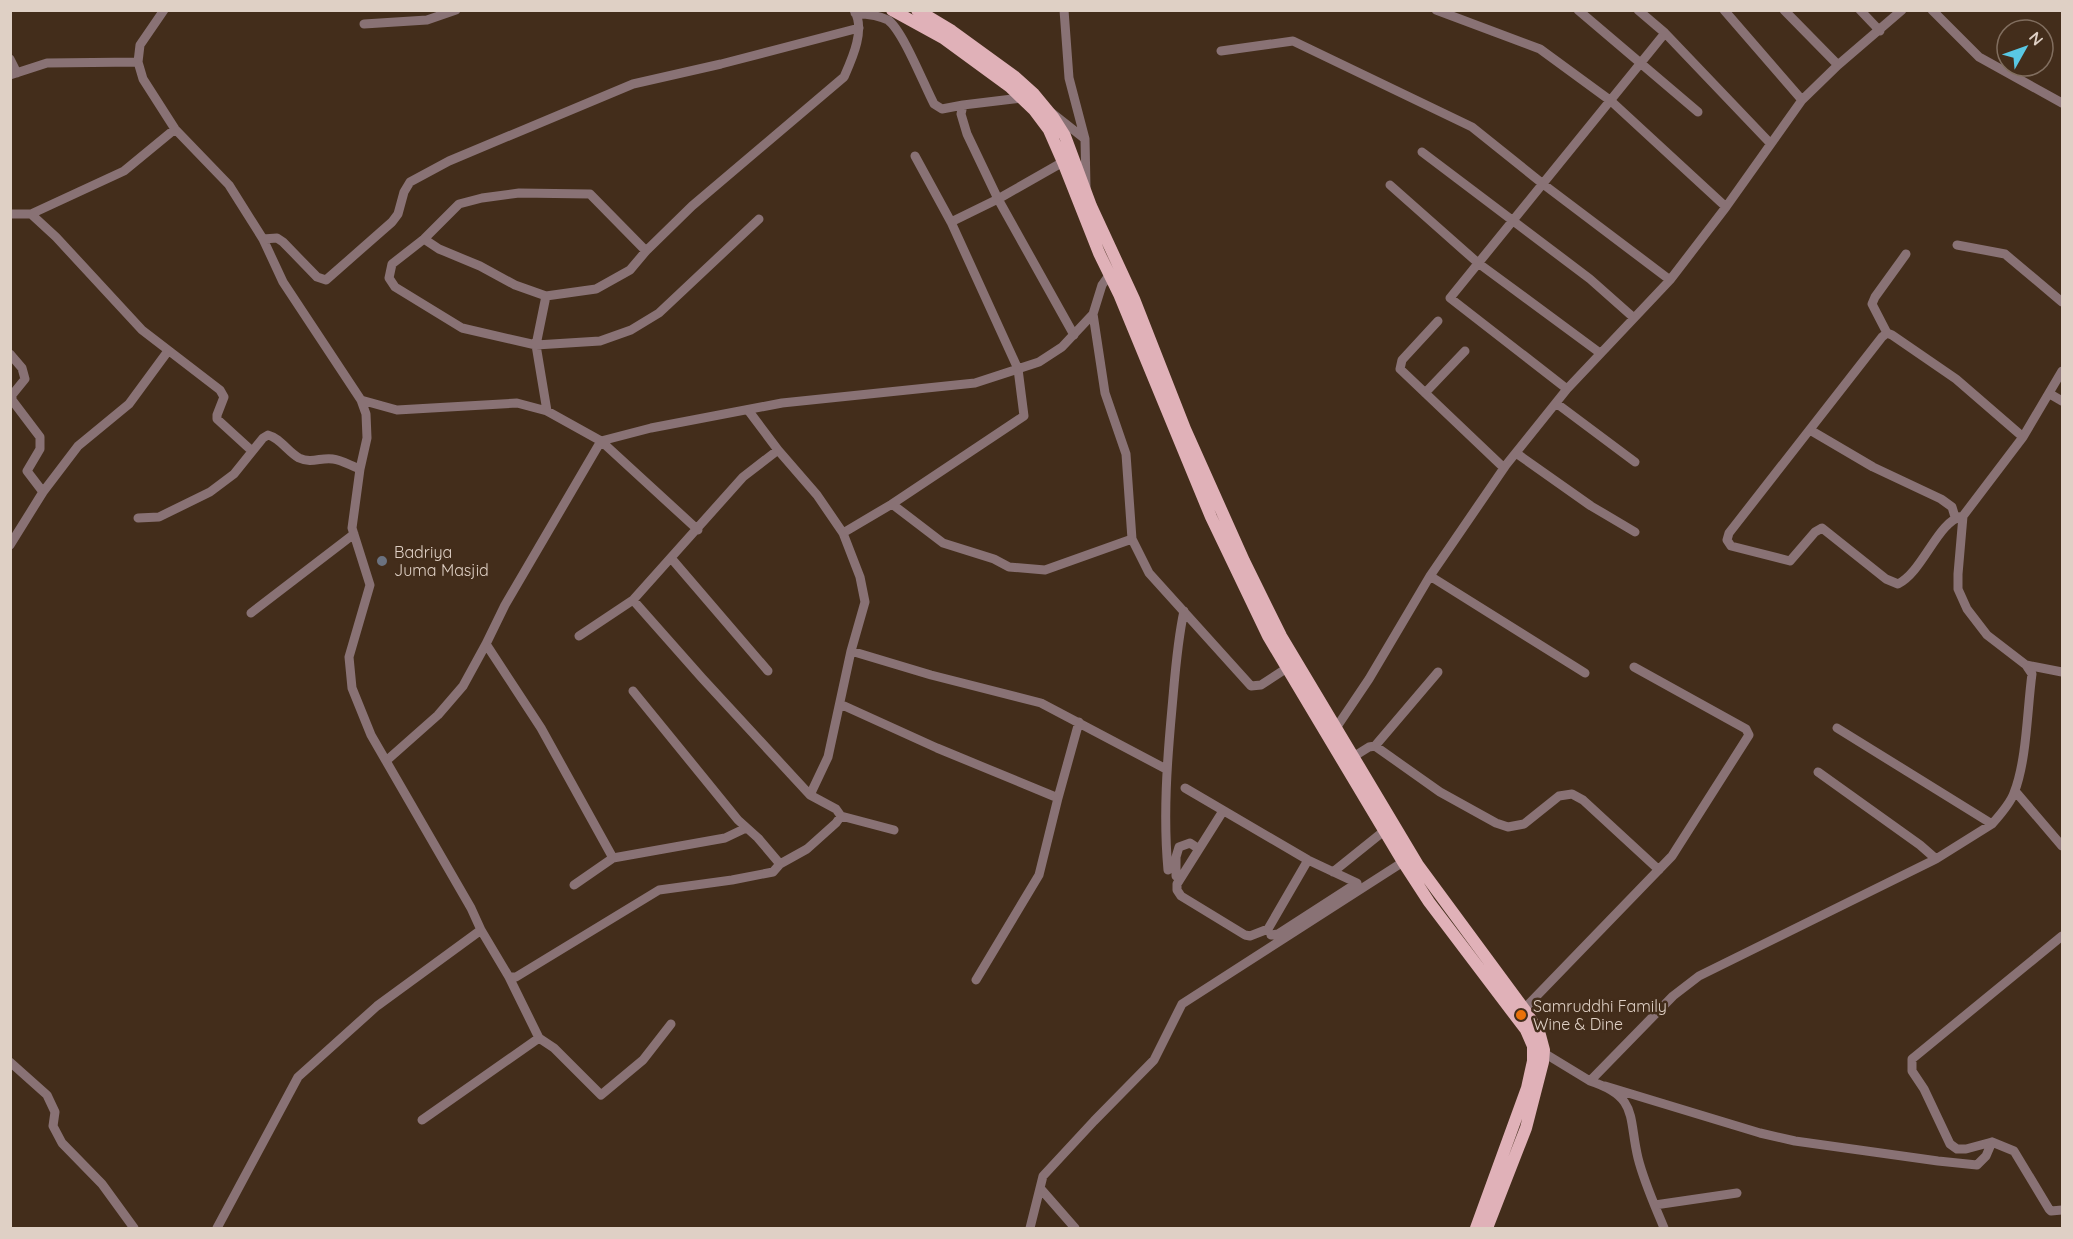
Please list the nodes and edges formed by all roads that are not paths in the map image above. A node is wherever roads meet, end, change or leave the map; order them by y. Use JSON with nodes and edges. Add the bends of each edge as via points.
{"nodes":[{"id":1,"x":164,"y":10,"type":"edge"},
{"id":2,"x":456,"y":10,"type":"edge"},
{"id":3,"x":892,"y":10,"type":"edge"},
{"id":4,"x":917,"y":10,"type":"edge"},
{"id":5,"x":1064,"y":10,"type":"edge"},
{"id":6,"x":1436,"y":10,"type":"edge"},
{"id":7,"x":1578,"y":10,"type":"edge"},
{"id":8,"x":1638,"y":10,"type":"edge"},
{"id":9,"x":1724,"y":10,"type":"edge"},
{"id":10,"x":1784,"y":10,"type":"edge"},
{"id":11,"x":1860,"y":10,"type":"edge"},
{"id":12,"x":1902,"y":10,"type":"edge"},
{"id":13,"x":1932,"y":10,"type":"edge"},
{"id":14,"x":854,"y":12,"type":"edge"},
{"id":15,"x":364,"y":24,"type":"dead end"},
{"id":16,"x":859,"y":28,"type":"junction"},
{"id":17,"x":1880,"y":31,"type":"junction"},
{"id":18,"x":1665,"y":33,"type":"junction"},
{"id":19,"x":1221,"y":51,"type":"dead end"},
{"id":20,"x":10,"y":59,"type":"edge"},
{"id":21,"x":138,"y":62,"type":"junction"},
{"id":22,"x":1642,"y":63,"type":"junction"},
{"id":23,"x":1838,"y":65,"type":"junction"},
{"id":24,"x":14,"y":74,"type":"edge"},
{"id":25,"x":1021,"y":98,"type":"junction"},
{"id":26,"x":1802,"y":100,"type":"junction"},
{"id":27,"x":1611,"y":101,"type":"junction"},
{"id":28,"x":2062,"y":103,"type":"edge"},
{"id":29,"x":963,"y":105,"type":"junction"},
{"id":30,"x":1698,"y":112,"type":"dead end"},
{"id":31,"x":1050,"y":113,"type":"junction"},
{"id":32,"x":176,"y":129,"type":"junction"},
{"id":33,"x":1085,"y":139,"type":"junction"},
{"id":34,"x":1770,"y":143,"type":"junction"},
{"id":35,"x":1422,"y":152,"type":"dead end"},
{"id":36,"x":915,"y":156,"type":"dead end"},
{"id":37,"x":1064,"y":162,"type":"junction"},
{"id":38,"x":1543,"y":184,"type":"junction"},
{"id":39,"x":1390,"y":185,"type":"dead end"},
{"id":40,"x":1086,"y":192,"type":"junction"},
{"id":41,"x":998,"y":199,"type":"junction"},
{"id":42,"x":1726,"y":207,"type":"junction"},
{"id":43,"x":10,"y":214,"type":"edge"},
{"id":44,"x":31,"y":214,"type":"junction"},
{"id":45,"x":759,"y":219,"type":"dead end"},
{"id":46,"x":1513,"y":221,"type":"junction"},
{"id":47,"x":951,"y":222,"type":"junction"},
{"id":48,"x":1096,"y":230,"type":"junction"},
{"id":49,"x":263,"y":239,"type":"junction"},
{"id":50,"x":424,"y":239,"type":"junction"},
{"id":51,"x":1957,"y":245,"type":"dead end"},
{"id":52,"x":646,"y":251,"type":"junction"},
{"id":53,"x":1906,"y":254,"type":"dead end"},
{"id":54,"x":1478,"y":263,"type":"junction"},
{"id":55,"x":1114,"y":269,"type":"junction"},
{"id":56,"x":1670,"y":280,"type":"junction"},
{"id":57,"x":546,"y":296,"type":"junction"},
{"id":58,"x":2062,"y":302,"type":"edge"},
{"id":59,"x":1093,"y":314,"type":"junction"},
{"id":60,"x":1634,"y":318,"type":"junction"},
{"id":61,"x":1438,"y":321,"type":"dead end"},
{"id":62,"x":1887,"y":333,"type":"junction"},
{"id":63,"x":1074,"y":335,"type":"junction"},
{"id":64,"x":536,"y":345,"type":"junction"},
{"id":65,"x":168,"y":351,"type":"junction"},
{"id":66,"x":1465,"y":351,"type":"dead end"},
{"id":67,"x":1600,"y":353,"type":"junction"},
{"id":68,"x":10,"y":354,"type":"edge"},
{"id":69,"x":1018,"y":369,"type":"junction"},
{"id":70,"x":2062,"y":370,"type":"edge"},
{"id":71,"x":1567,"y":389,"type":"junction"},
{"id":72,"x":1425,"y":393,"type":"junction"},
{"id":73,"x":2050,"y":394,"type":"junction"},
{"id":74,"x":361,"y":400,"type":"junction"},
{"id":75,"x":2062,"y":401,"type":"edge"},
{"id":76,"x":1556,"y":403,"type":"junction"},
{"id":77,"x":748,"y":410,"type":"junction"},
{"id":78,"x":547,"y":411,"type":"junction"},
{"id":79,"x":1810,"y":430,"type":"junction"},
{"id":80,"x":2023,"y":437,"type":"junction"},
{"id":81,"x":601,"y":441,"type":"junction"},
{"id":82,"x":778,"y":450,"type":"junction"},
{"id":83,"x":252,"y":451,"type":"junction"},
{"id":84,"x":1516,"y":453,"type":"junction"},
{"id":85,"x":1635,"y":462,"type":"dead end"},
{"id":86,"x":1504,"y":468,"type":"junction"},
{"id":87,"x":360,"y":469,"type":"junction"},
{"id":88,"x":43,"y":492,"type":"junction"},
{"id":89,"x":892,"y":504,"type":"junction"},
{"id":90,"x":1959,"y":517,"type":"junction"},
{"id":91,"x":138,"y":518,"type":"dead end"},
{"id":92,"x":698,"y":530,"type":"junction"},
{"id":93,"x":1635,"y":532,"type":"dead end"},
{"id":94,"x":843,"y":533,"type":"junction"},
{"id":95,"x":354,"y":534,"type":"junction"},
{"id":96,"x":1132,"y":539,"type":"junction"},
{"id":97,"x":10,"y":545,"type":"edge"},
{"id":98,"x":671,"y":558,"type":"junction"},
{"id":99,"x":1430,"y":576,"type":"junction"},
{"id":100,"x":633,"y":600,"type":"junction"},
{"id":101,"x":1184,"y":611,"type":"junction"},
{"id":102,"x":251,"y":613,"type":"dead end"},
{"id":103,"x":579,"y":636,"type":"dead end"},
{"id":104,"x":486,"y":644,"type":"junction"},
{"id":105,"x":851,"y":651,"type":"junction"},
{"id":106,"x":2026,"y":665,"type":"junction"},
{"id":107,"x":1634,"y":667,"type":"dead end"},
{"id":108,"x":1287,"y":668,"type":"junction"},
{"id":109,"x":768,"y":671,"type":"dead end"},
{"id":110,"x":1438,"y":672,"type":"dead end"},
{"id":111,"x":2062,"y":672,"type":"edge"},
{"id":112,"x":1585,"y":673,"type":"dead end"},
{"id":113,"x":1304,"y":685,"type":"junction"},
{"id":114,"x":633,"y":691,"type":"dead end"},
{"id":115,"x":840,"y":704,"type":"junction"},
{"id":116,"x":1079,"y":722,"type":"junction"},
{"id":117,"x":1336,"y":728,"type":"junction"},
{"id":118,"x":1837,"y":728,"type":"dead end"},
{"id":119,"x":1375,"y":746,"type":"junction"},
{"id":120,"x":1353,"y":757,"type":"junction"},
{"id":121,"x":386,"y":761,"type":"junction"},
{"id":122,"x":1166,"y":769,"type":"junction"},
{"id":123,"x":1818,"y":772,"type":"dead end"},
{"id":124,"x":1185,"y":788,"type":"dead end"},
{"id":125,"x":2015,"y":791,"type":"junction"},
{"id":126,"x":810,"y":795,"type":"junction"},
{"id":127,"x":1370,"y":797,"type":"junction"},
{"id":128,"x":1058,"y":798,"type":"junction"},
{"id":129,"x":1223,"y":811,"type":"junction"},
{"id":130,"x":840,"y":816,"type":"junction"},
{"id":131,"x":1992,"y":824,"type":"junction"},
{"id":132,"x":746,"y":828,"type":"junction"},
{"id":133,"x":894,"y":830,"type":"dead end"},
{"id":134,"x":1384,"y":831,"type":"junction"},
{"id":135,"x":2062,"y":846,"type":"edge"},
{"id":136,"x":1199,"y":849,"type":"junction"},
{"id":137,"x":613,"y":858,"type":"junction"},
{"id":138,"x":1936,"y":859,"type":"junction"},
{"id":139,"x":1308,"y":860,"type":"junction"},
{"id":140,"x":1403,"y":862,"type":"junction"},
{"id":141,"x":780,"y":864,"type":"junction"},
{"id":142,"x":1659,"y":870,"type":"junction"},
{"id":143,"x":1333,"y":872,"type":"junction"},
{"id":144,"x":574,"y":885,"type":"dead end"},
{"id":145,"x":482,"y":930,"type":"junction"},
{"id":146,"x":1271,"y":935,"type":"dead end"},
{"id":147,"x":2062,"y":936,"type":"edge"},
{"id":148,"x":509,"y":976,"type":"junction"},
{"id":149,"x":976,"y":980,"type":"dead end"},
{"id":150,"x":1520,"y":1013,"type":"junction"},
{"id":151,"x":671,"y":1024,"type":"dead end"},
{"id":152,"x":539,"y":1038,"type":"junction"},
{"id":153,"x":1538,"y":1053,"type":"junction"},
{"id":154,"x":10,"y":1062,"type":"edge"},
{"id":155,"x":1590,"y":1081,"type":"junction"},
{"id":156,"x":1605,"y":1086,"type":"junction"},
{"id":157,"x":422,"y":1120,"type":"dead end"},
{"id":158,"x":1992,"y":1142,"type":"junction"},
{"id":159,"x":1040,"y":1188,"type":"junction"},
{"id":160,"x":1737,"y":1193,"type":"dead end"},
{"id":161,"x":1654,"y":1205,"type":"junction"},
{"id":162,"x":2062,"y":1210,"type":"edge"},
{"id":163,"x":134,"y":1228,"type":"edge"},
{"id":164,"x":217,"y":1228,"type":"edge"},
{"id":165,"x":1030,"y":1228,"type":"edge"},
{"id":166,"x":1075,"y":1228,"type":"edge"},
{"id":167,"x":1476,"y":1228,"type":"edge"},
{"id":168,"x":1487,"y":1228,"type":"edge"},
{"id":169,"x":1664,"y":1228,"type":"edge"}],
"edges":[{"from":1,"to":21,"type":"street","via":[[140,45]]},
{"from":2,"to":15,"type":"street","via":[[428,20]]},
{"from":3,"to":25,"type":"main road","via":[[943,38]]},
{"from":4,"to":31,"type":"main road","via":[[981,51],[1034,94]]},
{"from":5,"to":33,"type":"street","via":[[1071,93]]},
{"from":6,"to":27,"type":"street","via":[[1540,49]]},
{"from":7,"to":22,"type":"street"},
{"from":8,"to":18,"type":"street"},
{"from":9,"to":26,"type":"street"},
{"from":10,"to":23,"type":"street"},
{"from":11,"to":17,"type":"street"},
{"from":12,"to":17,"type":"street"},
{"from":13,"to":28,"type":"street","via":[[1979,57]]},
{"from":14,"to":16,"type":"street"},
{"from":14,"to":29,"type":"street","via":[[887,20],[898,30],[934,104],[942,109]]},
{"from":16,"to":49,"type":"street","via":[[633,84],[449,161],[410,182],[392,222],[326,280],[317,278],[283,242]]},
{"from":16,"to":52,"type":"street","via":[[844,77],[692,206]]},
{"from":17,"to":23,"type":"street"},
{"from":18,"to":22,"type":"street"},
{"from":18,"to":34,"type":"street"},
{"from":19,"to":38,"type":"street","via":[[1293,41],[1472,127]]},
{"from":20,"to":24,"type":"street"},
{"from":21,"to":24,"type":"street","via":[[47,63]]},
{"from":21,"to":32,"type":"street","via":[[143,79]]},
{"from":22,"to":27,"type":"street"},
{"from":22,"to":30,"type":"street"},
{"from":23,"to":26,"type":"street"},
{"from":25,"to":29,"type":"street"},
{"from":25,"to":37,"type":"main road","via":[[1049,130]]},
{"from":26,"to":34,"type":"street"},
{"from":27,"to":38,"type":"street"},
{"from":27,"to":42,"type":"street"},
{"from":29,"to":41,"type":"street","via":[[966,134]]},
{"from":31,"to":33,"type":"street"},
{"from":31,"to":40,"type":"main road","via":[[1065,136]]},
{"from":32,"to":44,"type":"street","via":[[124,171]]},
{"from":32,"to":49,"type":"street","via":[[229,185]]},
{"from":33,"to":40,"type":"street"},
{"from":34,"to":42,"type":"street"},
{"from":35,"to":46,"type":"street"},
{"from":36,"to":47,"type":"street"},
{"from":37,"to":41,"type":"street"},
{"from":37,"to":48,"type":"main road"},
{"from":38,"to":46,"type":"street"},
{"from":38,"to":56,"type":"street"},
{"from":39,"to":54,"type":"street"},
{"from":40,"to":48,"type":"main road"},
{"from":41,"to":47,"type":"street"},
{"from":41,"to":63,"type":"street"},
{"from":42,"to":56,"type":"street"},
{"from":43,"to":44,"type":"street"},
{"from":44,"to":65,"type":"street","via":[[142,330]]},
{"from":45,"to":64,"type":"street","via":[[658,313],[631,330],[600,341]]},
{"from":46,"to":54,"type":"street"},
{"from":46,"to":60,"type":"street"},
{"from":47,"to":69,"type":"street"},
{"from":48,"to":55,"type":"main road"},
{"from":49,"to":74,"type":"street","via":[[283,282]]},
{"from":50,"to":52,"type":"street","via":[[459,204],[519,193],[590,194]]},
{"from":50,"to":57,"type":"street","via":[[515,285]]},
{"from":50,"to":64,"type":"street","via":[[392,264],[389,278],[395,287],[462,328]]},
{"from":51,"to":58,"type":"street","via":[[2005,254]]},
{"from":52,"to":57,"type":"street","via":[[630,270],[596,289]]},
{"from":53,"to":62,"type":"street","via":[[1872,304]]},
{"from":54,"to":67,"type":"street"},
{"from":54,"to":71,"type":"street","via":[[1449,298]]},
{"from":55,"to":59,"type":"street","via":[[1102,285]]},
{"from":55,"to":108,"type":"main road","via":[[1119,294],[1211,517]]},
{"from":55,"to":113,"type":"main road","via":[[1134,299],[1185,429]]},
{"from":56,"to":60,"type":"street"},
{"from":57,"to":64,"type":"street"},
{"from":59,"to":63,"type":"street"},
{"from":59,"to":96,"type":"street","via":[[1106,393],[1126,454]]},
{"from":60,"to":67,"type":"street"},
{"from":61,"to":72,"type":"street","via":[[1400,365]]},
{"from":62,"to":79,"type":"street"},
{"from":62,"to":80,"type":"street","via":[[1956,379]]},
{"from":63,"to":69,"type":"street","via":[[1039,362]]},
{"from":64,"to":78,"type":"street"},
{"from":65,"to":83,"type":"street","via":[[220,390],[224,397],[217,419]]},
{"from":65,"to":88,"type":"street","via":[[129,404],[78,446]]},
{"from":66,"to":72,"type":"street"},
{"from":67,"to":71,"type":"street"},
{"from":68,"to":88,"type":"street","via":[[22,368],[25,379],[12,400],[40,437],[40,448],[27,471]]},
{"from":69,"to":77,"type":"street","via":[[975,383]]},
{"from":69,"to":89,"type":"street","via":[[1024,416]]},
{"from":70,"to":73,"type":"street"},
{"from":71,"to":76,"type":"street"},
{"from":72,"to":86,"type":"street"},
{"from":73,"to":75,"type":"street"},
{"from":73,"to":80,"type":"street"},
{"from":74,"to":78,"type":"street","via":[[397,410],[517,403]]},
{"from":74,"to":87,"type":"street","via":[[368,438]]},
{"from":76,"to":84,"type":"street"},
{"from":76,"to":85,"type":"street"},
{"from":77,"to":81,"type":"street"},
{"from":77,"to":82,"type":"street"},
{"from":78,"to":81,"type":"street"},
{"from":79,"to":90,"type":"street","via":[[1873,467],[1941,499]]},
{"from":79,"to":90,"type":"street","via":[[1729,533],[1727,540],[1731,546],[1790,561],[1822,528],[1886,579],[1898,584],[1909,577],[1938,537]]},
{"from":80,"to":90,"type":"street"},
{"from":81,"to":92,"type":"street"},
{"from":81,"to":104,"type":"street"},
{"from":82,"to":92,"type":"street","via":[[743,477]]},
{"from":82,"to":94,"type":"street"},
{"from":83,"to":87,"type":"street","via":[[263,438],[273,435],[299,458],[331,458]]},
{"from":83,"to":91,"type":"street","via":[[234,474],[210,492],[159,518]]},
{"from":84,"to":86,"type":"street"},
{"from":84,"to":93,"type":"street"},
{"from":86,"to":99,"type":"street"},
{"from":87,"to":95,"type":"street"},
{"from":88,"to":97,"type":"street"},
{"from":89,"to":94,"type":"street"},
{"from":89,"to":96,"type":"street","via":[[943,543],[1009,567],[1045,570]]},
{"from":90,"to":106,"type":"street","via":[[1958,589],[1967,609],[1986,635]]},
{"from":92,"to":98,"type":"street"},
{"from":94,"to":105,"type":"street","via":[[865,602]]},
{"from":95,"to":102,"type":"street"},
{"from":95,"to":121,"type":"street","via":[[370,585],[349,657],[352,688]]},
{"from":96,"to":101,"type":"street","via":[[1149,573]]},
{"from":98,"to":100,"type":"street"},
{"from":98,"to":109,"type":"street"},
{"from":99,"to":112,"type":"street"},
{"from":99,"to":117,"type":"street"},
{"from":100,"to":103,"type":"street"},
{"from":100,"to":126,"type":"street"},
{"from":101,"to":108,"type":"street","via":[[1251,686],[1261,686]]},
{"from":101,"to":122,"type":"street"},
{"from":104,"to":121,"type":"street","via":[[463,686],[438,715]]},
{"from":104,"to":137,"type":"street","via":[[541,728]]},
{"from":105,"to":115,"type":"street"},
{"from":105,"to":116,"type":"street","via":[[1041,703]]},
{"from":106,"to":111,"type":"street"},
{"from":106,"to":125,"type":"street","via":[[2032,674]]},
{"from":107,"to":142,"type":"street","via":[[1746,729],[1749,735],[1672,856]]},
{"from":108,"to":113,"type":"main road"},
{"from":110,"to":119,"type":"street"},
{"from":113,"to":117,"type":"main road"},
{"from":113,"to":127,"type":"main road"},
{"from":114,"to":132,"type":"street"},
{"from":115,"to":126,"type":"street","via":[[828,757]]},
{"from":115,"to":128,"type":"street"},
{"from":116,"to":122,"type":"street"},
{"from":116,"to":128,"type":"street"},
{"from":117,"to":120,"type":"main road"},
{"from":118,"to":131,"type":"street"},
{"from":119,"to":120,"type":"street"},
{"from":119,"to":142,"type":"street","via":[[1440,792],[1508,827],[1524,824],[1559,796],[1572,794]]},
{"from":120,"to":127,"type":"main road"},
{"from":121,"to":145,"type":"street"},
{"from":122,"to":136,"type":"street","via":[[1165,838],[1172,873],[1179,847],[1190,843]]},
{"from":123,"to":138,"type":"street"},
{"from":124,"to":129,"type":"street"},
{"from":125,"to":131,"type":"street"},
{"from":125,"to":135,"type":"street"},
{"from":126,"to":130,"type":"street","via":[[836,809]]},
{"from":127,"to":134,"type":"main road"},
{"from":127,"to":150,"type":"main road"},
{"from":128,"to":149,"type":"street","via":[[1039,875]]},
{"from":129,"to":136,"type":"street"},
{"from":129,"to":139,"type":"street"},
{"from":130,"to":133,"type":"street"},
{"from":130,"to":141,"type":"street","via":[[807,849]]},
{"from":131,"to":138,"type":"street"},
{"from":132,"to":137,"type":"street","via":[[725,838]]},
{"from":132,"to":141,"type":"street"},
{"from":134,"to":140,"type":"main road"},
{"from":134,"to":143,"type":"street"},
{"from":136,"to":139,"type":"street","via":[[1177,890],[1250,936],[1268,929]]},
{"from":137,"to":144,"type":"street"},
{"from":138,"to":155,"type":"street","via":[[1700,975],[1673,996]]},
{"from":139,"to":143,"type":"street"},
{"from":140,"to":150,"type":"main road","via":[[1429,902]]},
{"from":140,"to":159,"type":"street","via":[[1182,1004],[1154,1060],[1043,1176]]},
{"from":141,"to":148,"type":"street","via":[[773,872],[659,890],[516,977]]},
{"from":142,"to":150,"type":"street"},
{"from":143,"to":146,"type":"street","via":[[1356,883]]},
{"from":145,"to":148,"type":"street"},
{"from":145,"to":164,"type":"street","via":[[377,1006],[298,1077]]},
{"from":147,"to":158,"type":"street","via":[[1912,1059],[1912,1071],[1950,1144],[1966,1149]]},
{"from":148,"to":152,"type":"street"},
{"from":150,"to":153,"type":"main road","via":[[1540,1035]]},
{"from":151,"to":152,"type":"street","via":[[643,1060],[601,1095]]},
{"from":152,"to":157,"type":"street"},
{"from":153,"to":155,"type":"street"},
{"from":153,"to":167,"type":"main road"},
{"from":153,"to":168,"type":"main road","via":[[1537,1089],[1526,1128]]},
{"from":154,"to":163,"type":"street","via":[[47,1095],[55,1112],[53,1126],[62,1143],[102,1184]]},
{"from":155,"to":156,"type":"street"},
{"from":156,"to":158,"type":"street","via":[[1760,1132],[1817,1144],[1977,1165]]},
{"from":156,"to":161,"type":"street","via":[[1631,1112],[1638,1157]]},
{"from":158,"to":162,"type":"street","via":[[2017,1153],[2049,1209]]},
{"from":159,"to":165,"type":"street"},
{"from":159,"to":166,"type":"street"},
{"from":160,"to":161,"type":"street"},
{"from":161,"to":169,"type":"street"}]}
